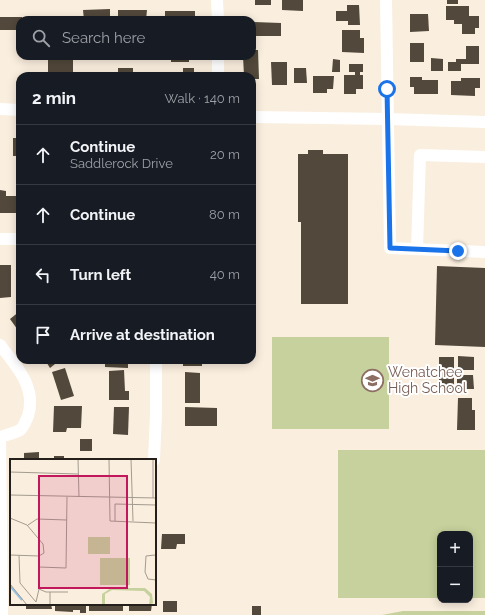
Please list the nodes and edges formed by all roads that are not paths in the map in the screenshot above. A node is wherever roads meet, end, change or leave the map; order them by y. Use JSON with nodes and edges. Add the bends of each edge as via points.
{"nodes":[{"id":1,"x":217,"y":0,"type":"edge"},
{"id":2,"x":386,"y":0,"type":"edge"},
{"id":3,"x":218,"y":16,"type":"edge"},
{"id":4,"x":218,"y":60,"type":"edge"},
{"id":5,"x":218,"y":72,"type":"edge"},
{"id":6,"x":0,"y":109,"type":"edge"},
{"id":7,"x":16,"y":110,"type":"edge"},
{"id":8,"x":256,"y":117,"type":"edge"},
{"id":9,"x":387,"y":119,"type":"junction"},
{"id":10,"x":485,"y":122,"type":"edge"},
{"id":11,"x":485,"y":157,"type":"edge"},
{"id":12,"x":0,"y":239,"type":"edge"},
{"id":13,"x":16,"y":239,"type":"edge"},
{"id":14,"x":417,"y":249,"type":"junction"},
{"id":15,"x":485,"y":252,"type":"edge"},
{"id":16,"x":0,"y":345,"type":"edge"},
{"id":17,"x":156,"y":364,"type":"edge"},
{"id":18,"x":0,"y":437,"type":"edge"},
{"id":19,"x":154,"y":459,"type":"edge"},
{"id":20,"x":6,"y":500,"type":"edge"},
{"id":21,"x":2,"y":615,"type":"edge"}],
"edges":[{"from":1,"to":3,"type":"street"},
{"from":2,"to":9,"type":"street"},
{"from":4,"to":5,"type":"street"},
{"from":6,"to":7,"type":"street"},
{"from":8,"to":9,"type":"street"},
{"from":9,"to":10,"type":"street"},
{"from":9,"to":14,"type":"street","via":[[390,248]]},
{"from":11,"to":14,"type":"street","via":[[420,155]]},
{"from":12,"to":13,"type":"street"},
{"from":14,"to":15,"type":"street"},
{"from":16,"to":18,"type":"street","via":[[23,374],[30,397],[30,410],[20,430]]},
{"from":17,"to":19,"type":"street"},
{"from":18,"to":20,"type":"street"},
{"from":20,"to":21,"type":"street"}]}
